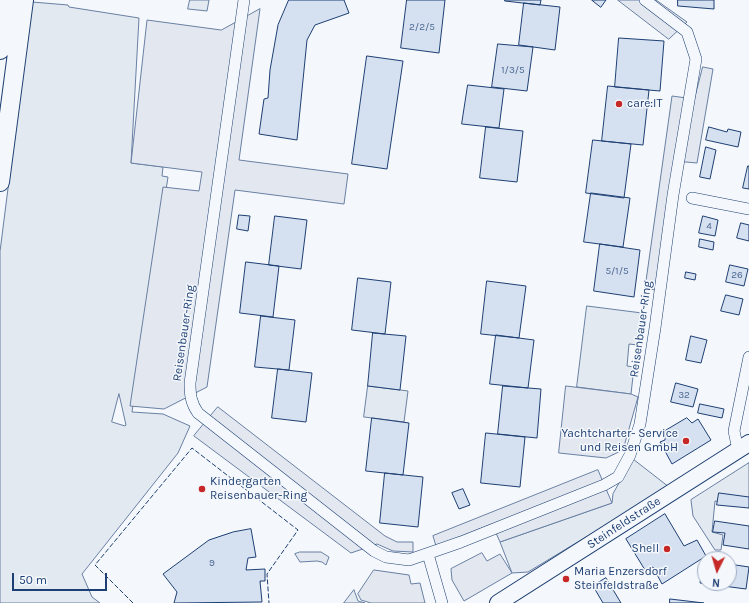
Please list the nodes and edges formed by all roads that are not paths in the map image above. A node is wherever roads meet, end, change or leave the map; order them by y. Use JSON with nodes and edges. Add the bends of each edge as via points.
{"nodes":[{"id":1,"x":7,"y":0,"type":"edge"},
{"id":2,"x":24,"y":0,"type":"edge"},
{"id":3,"x":244,"y":0,"type":"edge"},
{"id":4,"x":645,"y":0,"type":"edge"},
{"id":5,"x":8,"y":51,"type":"edge"},
{"id":6,"x":0,"y":182,"type":"edge"},
{"id":7,"x":692,"y":198,"type":"dead end"},
{"id":8,"x":749,"y":209,"type":"edge"},
{"id":9,"x":749,"y":357,"type":"edge"},
{"id":10,"x":744,"y":446,"type":"edge"},
{"id":11,"x":428,"y":554,"type":"junction"},
{"id":12,"x":442,"y":603,"type":"edge"},
{"id":13,"x":498,"y":603,"type":"edge"}],
"edges":[{"from":1,"to":5,"type":"main road"},
{"from":2,"to":5,"type":"main road"},
{"from":3,"to":11,"type":"street","name":"Reisenbauer-Ring","via":[[190,396],[198,413],[374,551],[386,557],[409,560]]},
{"from":4,"to":11,"type":"street","name":"Reisenbauer-Ring","via":[[687,32],[696,59],[673,195],[640,424],[630,455],[618,476],[604,486]]},
{"from":5,"to":6,"type":"main road"},
{"from":7,"to":8,"type":"street"},
{"from":9,"to":10,"type":"street","via":[[734,431]]},
{"from":10,"to":13,"type":"main road","name":"Steinfeldstraße"},
{"from":11,"to":12,"type":"street"}]}
